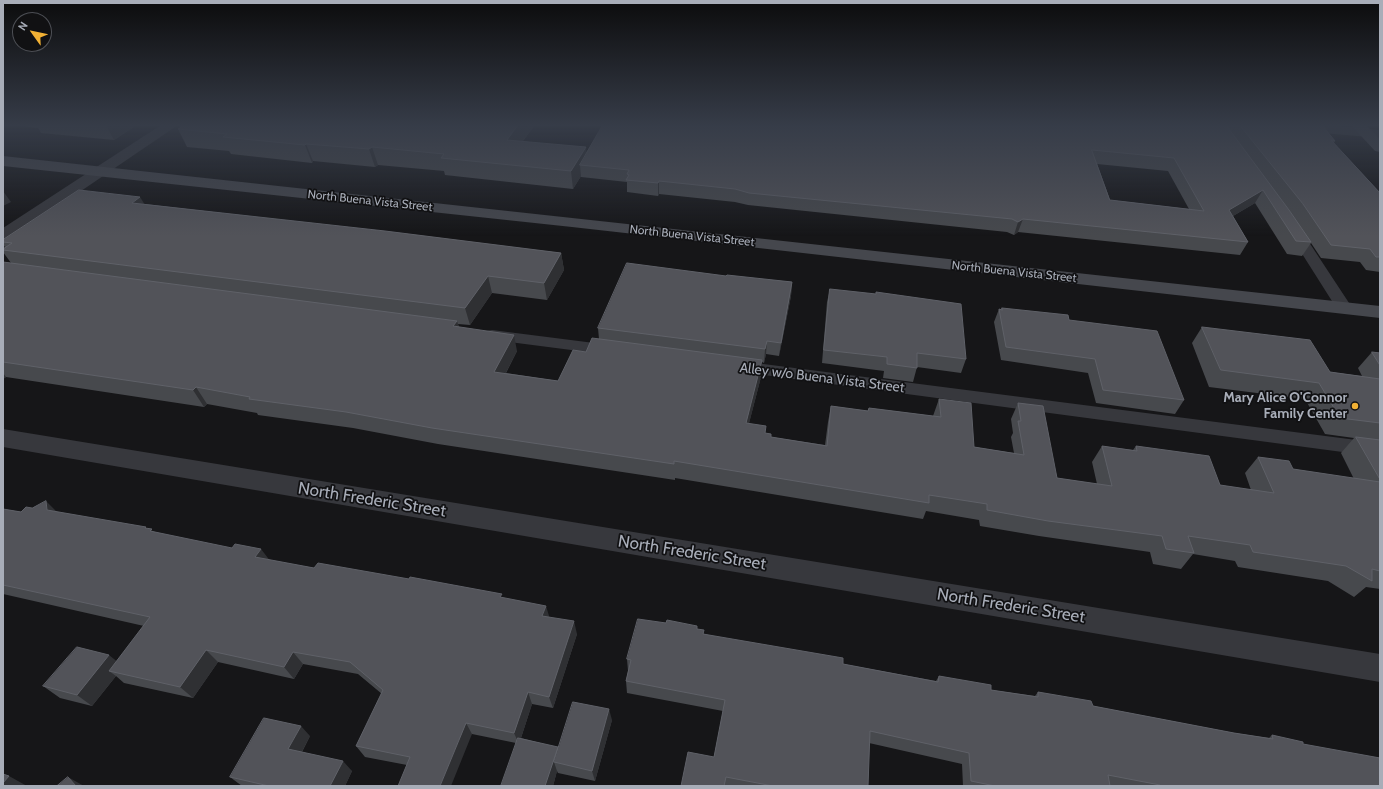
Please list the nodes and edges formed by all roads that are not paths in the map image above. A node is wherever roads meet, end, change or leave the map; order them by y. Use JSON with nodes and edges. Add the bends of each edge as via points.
{"nodes":[{"id":1,"x":10,"y":162,"type":"edge"},
{"id":2,"x":114,"y":162,"type":"edge"},
{"id":3,"x":98,"y":172,"type":"junction"},
{"id":4,"x":1288,"y":221,"type":"edge"},
{"id":5,"x":3,"y":236,"type":"edge"},
{"id":6,"x":1346,"y":309,"type":"junction"},
{"id":7,"x":1380,"y":312,"type":"edge"},
{"id":8,"x":478,"y":333,"type":"edge"},
{"id":9,"x":628,"y":352,"type":"edge"},
{"id":10,"x":723,"y":365,"type":"edge"},
{"id":11,"x":3,"y":438,"type":"edge"},
{"id":12,"x":1380,"y":450,"type":"edge"},
{"id":13,"x":1380,"y":668,"type":"edge"}],
"edges":[{"from":1,"to":3,"type":"main road","name":"North Buena Vista Street"},
{"from":2,"to":3,"type":"street"},
{"from":3,"to":5,"type":"street"},
{"from":3,"to":6,"type":"main road","name":"North Buena Vista Street","via":[[572,222]]},
{"from":4,"to":6,"type":"lane"},
{"from":6,"to":7,"type":"main road","name":"North Buena Vista Street"},
{"from":8,"to":9,"type":"lane"},
{"from":10,"to":12,"type":"lane","name":"Alley w/o Buena Vista Street"},
{"from":11,"to":13,"type":"street","name":"North Frederic Street"}]}
